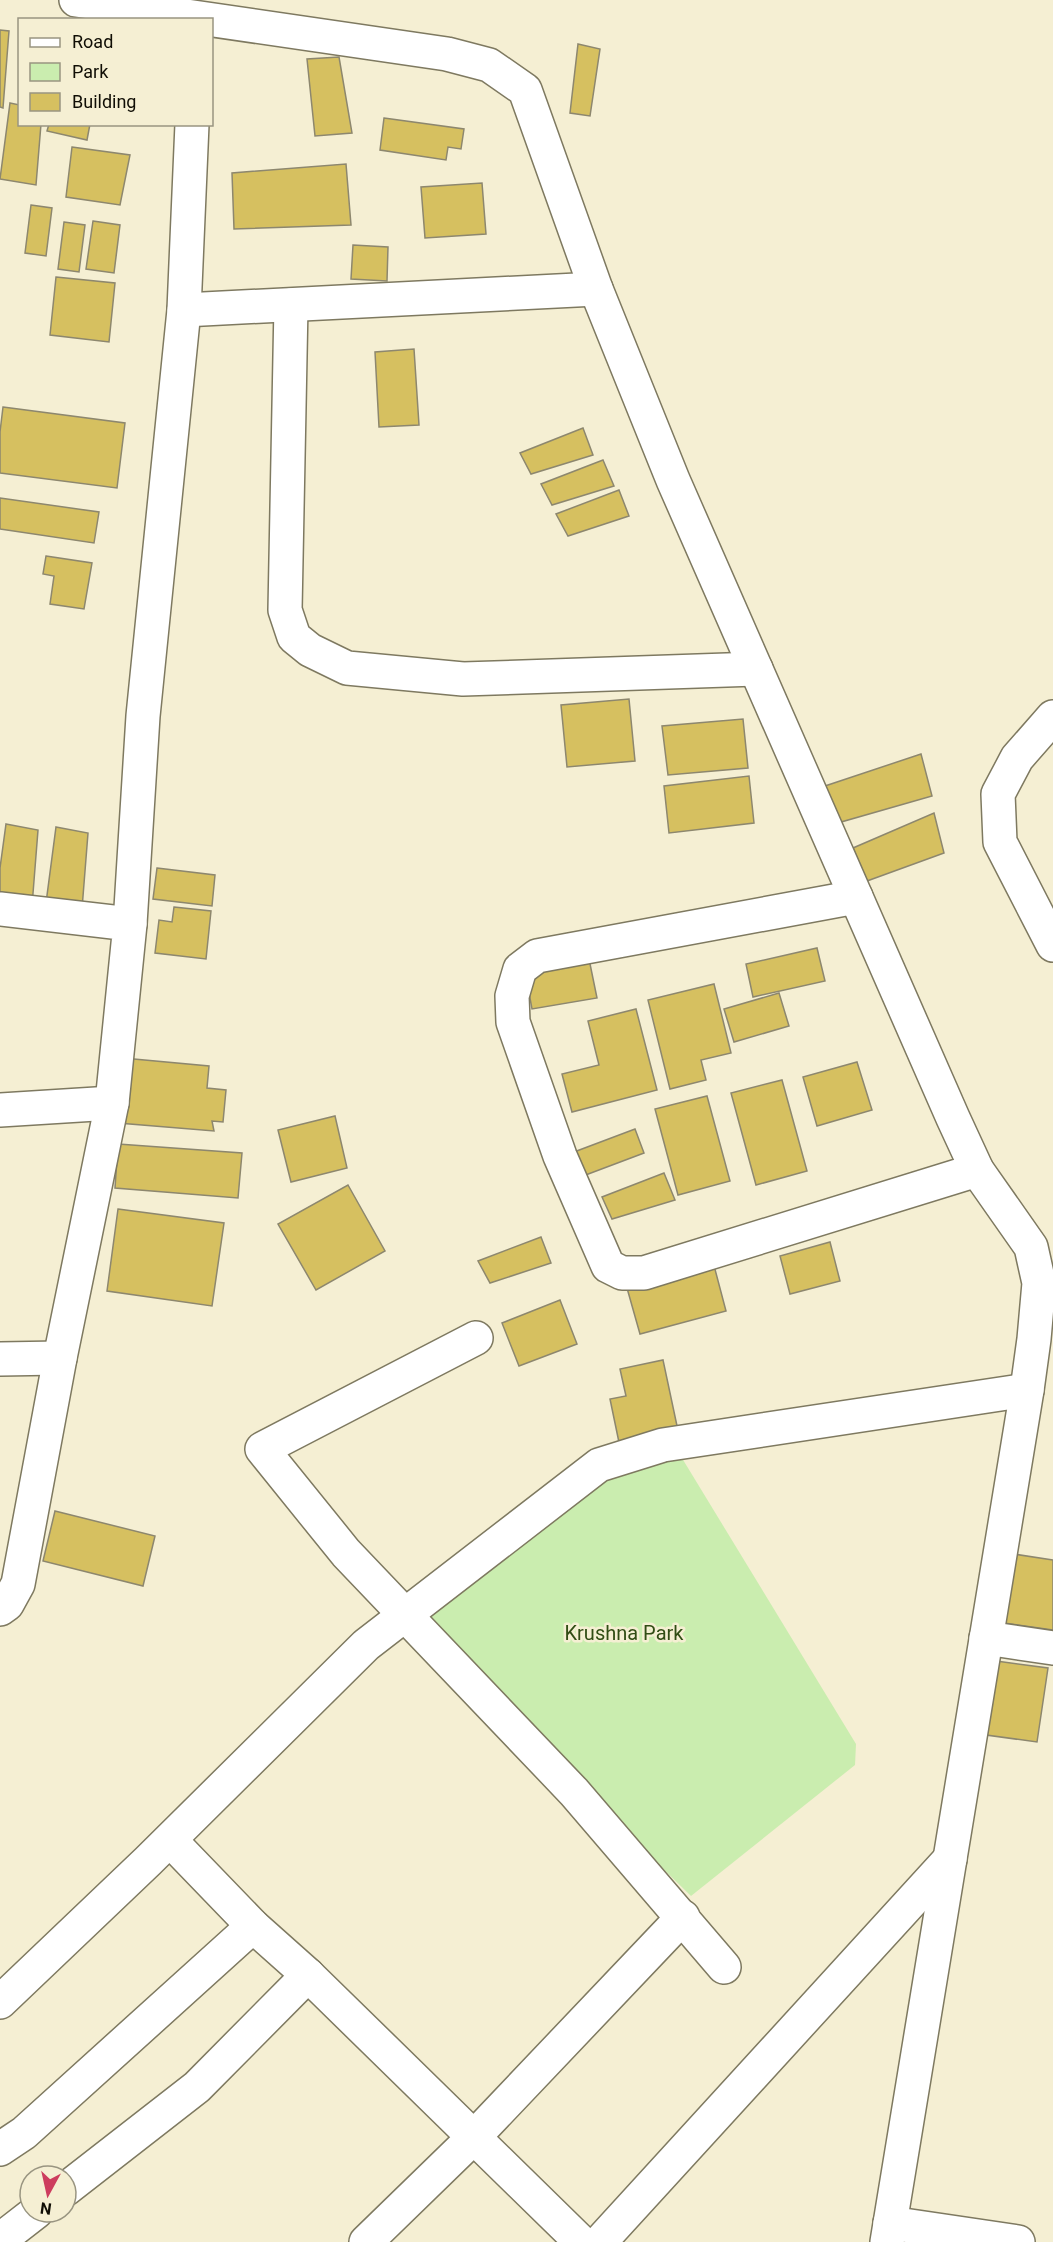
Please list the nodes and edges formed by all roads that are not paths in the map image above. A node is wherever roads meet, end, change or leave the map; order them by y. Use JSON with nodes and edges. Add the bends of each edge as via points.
{"nodes":[{"id":1,"x":76,"y":0,"type":"edge"},
{"id":2,"x":197,"y":18,"type":"edge"},
{"id":3,"x":213,"y":20,"type":"edge"},
{"id":4,"x":192,"y":126,"type":"edge"},
{"id":5,"x":596,"y":289,"type":"junction"},
{"id":6,"x":291,"y":305,"type":"junction"},
{"id":7,"x":184,"y":310,"type":"junction"},
{"id":8,"x":756,"y":669,"type":"junction"},
{"id":9,"x":1053,"y":717,"type":"edge"},
{"id":10,"x":856,"y":897,"type":"junction"},
{"id":11,"x":0,"y":909,"type":"edge"},
{"id":12,"x":130,"y":924,"type":"junction"},
{"id":13,"x":1053,"y":945,"type":"edge"},
{"id":14,"x":112,"y":1103,"type":"junction"},
{"id":15,"x":0,"y":1110,"type":"edge"},
{"id":16,"x":977,"y":1170,"type":"junction"},
{"id":17,"x":1046,"y":1277,"type":"edge"},
{"id":18,"x":476,"y":1338,"type":"dead end"},
{"id":19,"x":60,"y":1358,"type":"junction"},
{"id":20,"x":0,"y":1359,"type":"edge"},
{"id":21,"x":1027,"y":1390,"type":"junction"},
{"id":22,"x":0,"y":1609,"type":"edge"},
{"id":23,"x":405,"y":1615,"type":"junction"},
{"id":24,"x":987,"y":1638,"type":"junction"},
{"id":25,"x":1053,"y":1648,"type":"edge"},
{"id":26,"x":170,"y":1840,"type":"junction"},
{"id":27,"x":950,"y":1859,"type":"junction"},
{"id":28,"x":683,"y":1917,"type":"junction"},
{"id":29,"x":253,"y":1926,"type":"junction"},
{"id":30,"x":724,"y":1967,"type":"dead end"},
{"id":31,"x":308,"y":1975,"type":"junction"},
{"id":32,"x":0,"y":2002,"type":"edge"},
{"id":33,"x":474,"y":2137,"type":"junction"},
{"id":34,"x":0,"y":2149,"type":"edge"},
{"id":35,"x":78,"y":2180,"type":"edge"},
{"id":36,"x":21,"y":2224,"type":"edge"},
{"id":37,"x":889,"y":2233,"type":"edge"},
{"id":38,"x":0,"y":2240,"type":"edge"},
{"id":39,"x":366,"y":2242,"type":"edge"},
{"id":40,"x":581,"y":2242,"type":"edge"},
{"id":41,"x":600,"y":2242,"type":"edge"},
{"id":42,"x":1018,"y":2242,"type":"edge"}],
"edges":[{"from":1,"to":2,"type":"street"},
{"from":3,"to":5,"type":"street","via":[[447,54],[489,65],[525,90]]},
{"from":4,"to":7,"type":"street"},
{"from":5,"to":6,"type":"street"},
{"from":5,"to":8,"type":"street","via":[[673,480]]},
{"from":6,"to":7,"type":"street"},
{"from":6,"to":8,"type":"street","via":[[285,610],[294,637],[310,650],[348,668],[464,679]]},
{"from":7,"to":12,"type":"street","via":[[143,716]]},
{"from":8,"to":10,"type":"street"},
{"from":9,"to":13,"type":"street","via":[[1017,758],[998,794],[1000,842]]},
{"from":10,"to":16,"type":"street"},
{"from":10,"to":16,"type":"street","via":[[537,956],[520,969],[512,996],[513,1022],[560,1156],[608,1266],[622,1273],[644,1273]]},
{"from":11,"to":12,"type":"street"},
{"from":12,"to":14,"type":"street"},
{"from":14,"to":15,"type":"street"},
{"from":14,"to":19,"type":"street"},
{"from":16,"to":17,"type":"street","via":[[1031,1247]]},
{"from":17,"to":21,"type":"street"},
{"from":18,"to":23,"type":"street","via":[[262,1449],[346,1552]]},
{"from":19,"to":20,"type":"street"},
{"from":19,"to":22,"type":"street","via":[[18,1584]]},
{"from":21,"to":23,"type":"street","via":[[663,1446],[599,1465]]},
{"from":21,"to":24,"type":"street"},
{"from":23,"to":26,"type":"street","via":[[366,1645]]},
{"from":23,"to":28,"type":"street","via":[[574,1792]]},
{"from":24,"to":25,"type":"street"},
{"from":24,"to":27,"type":"street"},
{"from":26,"to":29,"type":"street"},
{"from":26,"to":32,"type":"street"},
{"from":27,"to":37,"type":"street"},
{"from":27,"to":41,"type":"street"},
{"from":28,"to":30,"type":"street"},
{"from":28,"to":33,"type":"street"},
{"from":29,"to":31,"type":"street"},
{"from":29,"to":34,"type":"street","via":[[24,2133]]},
{"from":31,"to":33,"type":"street"},
{"from":31,"to":35,"type":"street","via":[[197,2087]]},
{"from":33,"to":39,"type":"street"},
{"from":33,"to":40,"type":"street"},
{"from":36,"to":38,"type":"street"},
{"from":37,"to":42,"type":"street"}]}
